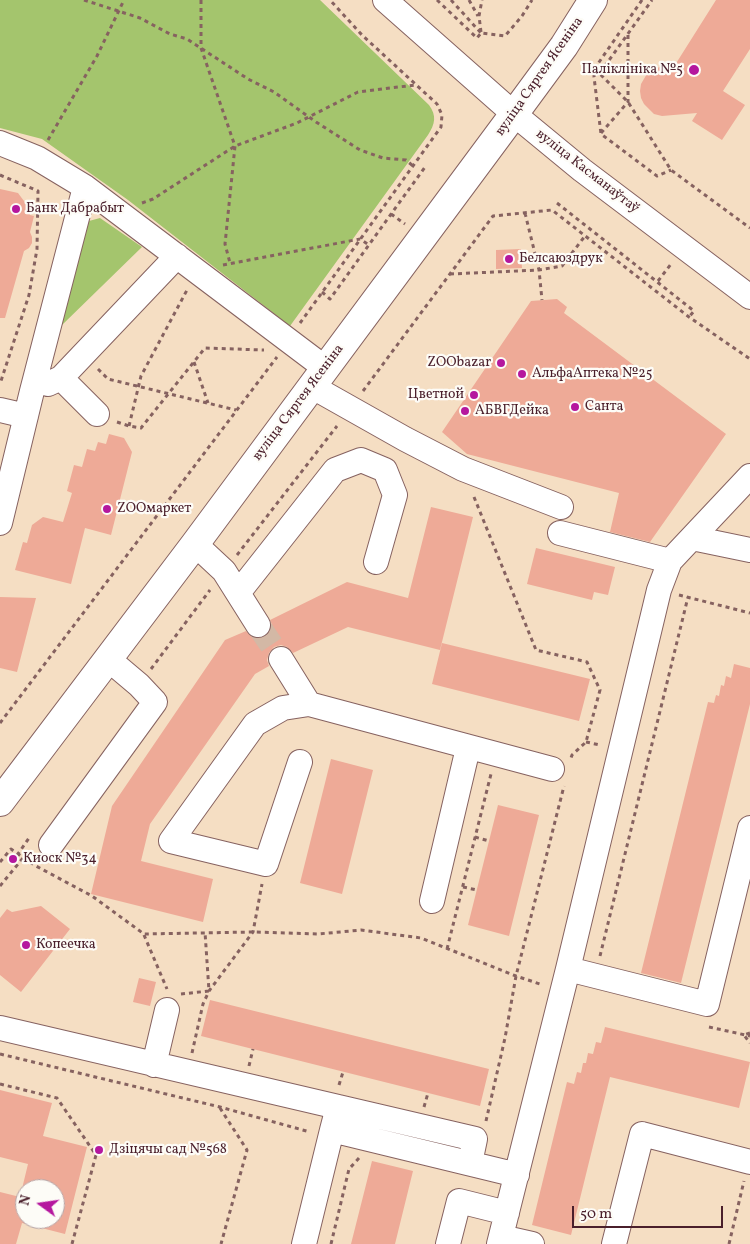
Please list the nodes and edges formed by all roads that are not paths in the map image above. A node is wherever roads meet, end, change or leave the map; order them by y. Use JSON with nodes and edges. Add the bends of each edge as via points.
{"nodes":[{"id":1,"x":385,"y":0,"type":"edge"},
{"id":2,"x":593,"y":0,"type":"edge"},
{"id":3,"x":514,"y":114,"type":"junction"},
{"id":4,"x":0,"y":143,"type":"edge"},
{"id":5,"x":84,"y":187,"type":"junction"},
{"id":6,"x":177,"y":256,"type":"junction"},
{"id":7,"x":750,"y":297,"type":"edge"},
{"id":8,"x":318,"y":377,"type":"junction"},
{"id":9,"x":61,"y":378,"type":"junction"},
{"id":10,"x":32,"y":390,"type":"junction"},
{"id":11,"x":0,"y":410,"type":"edge"},
{"id":12,"x":97,"y":414,"type":"road end"},
{"id":13,"x":26,"y":416,"type":"junction"},
{"id":14,"x":750,"y":476,"type":"edge"},
{"id":15,"x":562,"y":506,"type":"dead end"},
{"id":16,"x":0,"y":523,"type":"edge"},
{"id":17,"x":560,"y":533,"type":"dead end"},
{"id":18,"x":692,"y":538,"type":"junction"},
{"id":19,"x":195,"y":544,"type":"junction"},
{"id":20,"x":750,"y":550,"type":"edge"},
{"id":21,"x":376,"y":562,"type":"dead end"},
{"id":22,"x":670,"y":562,"type":"junction"},
{"id":23,"x":238,"y":593,"type":"junction"},
{"id":24,"x":258,"y":626,"type":"tunnel mouth"},
{"id":25,"x":107,"y":658,"type":"junction"},
{"id":26,"x":280,"y":659,"type":"tunnel mouth"},
{"id":27,"x":309,"y":704,"type":"junction"},
{"id":28,"x":468,"y":748,"type":"junction"},
{"id":29,"x":300,"y":762,"type":"dead end"},
{"id":30,"x":562,"y":772,"type":"road end"},
{"id":31,"x":0,"y":802,"type":"edge"},
{"id":32,"x":750,"y":828,"type":"edge"},
{"id":33,"x":43,"y":838,"type":"road end"},
{"id":34,"x":432,"y":901,"type":"dead end"},
{"id":35,"x":566,"y":980,"type":"junction"},
{"id":36,"x":172,"y":1000,"type":"road end"},
{"id":37,"x":0,"y":1028,"type":"edge"},
{"id":38,"x":154,"y":1065,"type":"junction"},
{"id":39,"x":337,"y":1100,"type":"junction"},
{"id":40,"x":331,"y":1134,"type":"junction"},
{"id":41,"x":750,"y":1162,"type":"edge"},
{"id":42,"x":470,"y":1163,"type":"junction"},
{"id":43,"x":517,"y":1175,"type":"junction"},
{"id":44,"x":507,"y":1213,"type":"junction"},
{"id":45,"x":500,"y":1240,"type":"edge"},
{"id":46,"x":304,"y":1244,"type":"edge"},
{"id":47,"x":448,"y":1244,"type":"edge"},
{"id":48,"x":532,"y":1244,"type":"edge"},
{"id":49,"x":614,"y":1244,"type":"edge"}],
"edges":[{"from":1,"to":3,"type":"street","name":"вуліца Касманаўтаў"},
{"from":2,"to":3,"type":"main road","name":"вуліца Сяргея Ясеніна"},
{"from":3,"to":7,"type":"street","name":"вуліца Касманаўтаў","via":[[582,170]]},
{"from":3,"to":8,"type":"main road","name":"вуліца Сяргея Ясеніна"},
{"from":4,"to":5,"type":"street","via":[[38,158]]},
{"from":5,"to":6,"type":"street"},
{"from":5,"to":10,"type":"street"},
{"from":6,"to":8,"type":"street","via":[[193,280],[285,345]]},
{"from":6,"to":9,"type":"street"},
{"from":8,"to":15,"type":"street","via":[[350,409],[463,469]]},
{"from":8,"to":19,"type":"main road","name":"вуліца Сяргея Ясеніна"},
{"from":9,"to":10,"type":"street"},
{"from":9,"to":12,"type":"street"},
{"from":10,"to":13,"type":"street"},
{"from":11,"to":13,"type":"street"},
{"from":13,"to":16,"type":"street"},
{"from":14,"to":18,"type":"street"},
{"from":17,"to":22,"type":"street"},
{"from":18,"to":20,"type":"street"},
{"from":18,"to":22,"type":"street"},
{"from":19,"to":23,"type":"street","via":[[224,571]]},
{"from":19,"to":25,"type":"main road","name":"вуліца Сяргея Ясеніна"},
{"from":21,"to":23,"type":"street","via":[[395,495],[385,470],[361,460],[335,470]]},
{"from":22,"to":35,"type":"street","via":[[659,590]]},
{"from":23,"to":24,"type":"street"},
{"from":25,"to":31,"type":"main road","name":"вуліца Сяргея Ясеніна"},
{"from":25,"to":33,"type":"street","via":[[155,702]]},
{"from":26,"to":27,"type":"street"},
{"from":27,"to":28,"type":"street"},
{"from":27,"to":29,"type":"street","via":[[283,708],[255,724],[171,841],[266,864]]},
{"from":28,"to":30,"type":"street"},
{"from":28,"to":34,"type":"street"},
{"from":32,"to":35,"type":"street","via":[[707,1004],[595,976]]},
{"from":35,"to":43,"type":"street"},
{"from":36,"to":38,"type":"street"},
{"from":37,"to":38,"type":"street"},
{"from":38,"to":39,"type":"street"},
{"from":39,"to":40,"type":"street"},
{"from":39,"to":42,"type":"street","via":[[475,1140]]},
{"from":40,"to":42,"type":"street"},
{"from":40,"to":46,"type":"street"},
{"from":41,"to":49,"type":"street","via":[[642,1134]]},
{"from":42,"to":43,"type":"street"},
{"from":43,"to":44,"type":"street"},
{"from":44,"to":45,"type":"street"},
{"from":44,"to":47,"type":"street","via":[[459,1201]]},
{"from":45,"to":48,"type":"street"}]}
